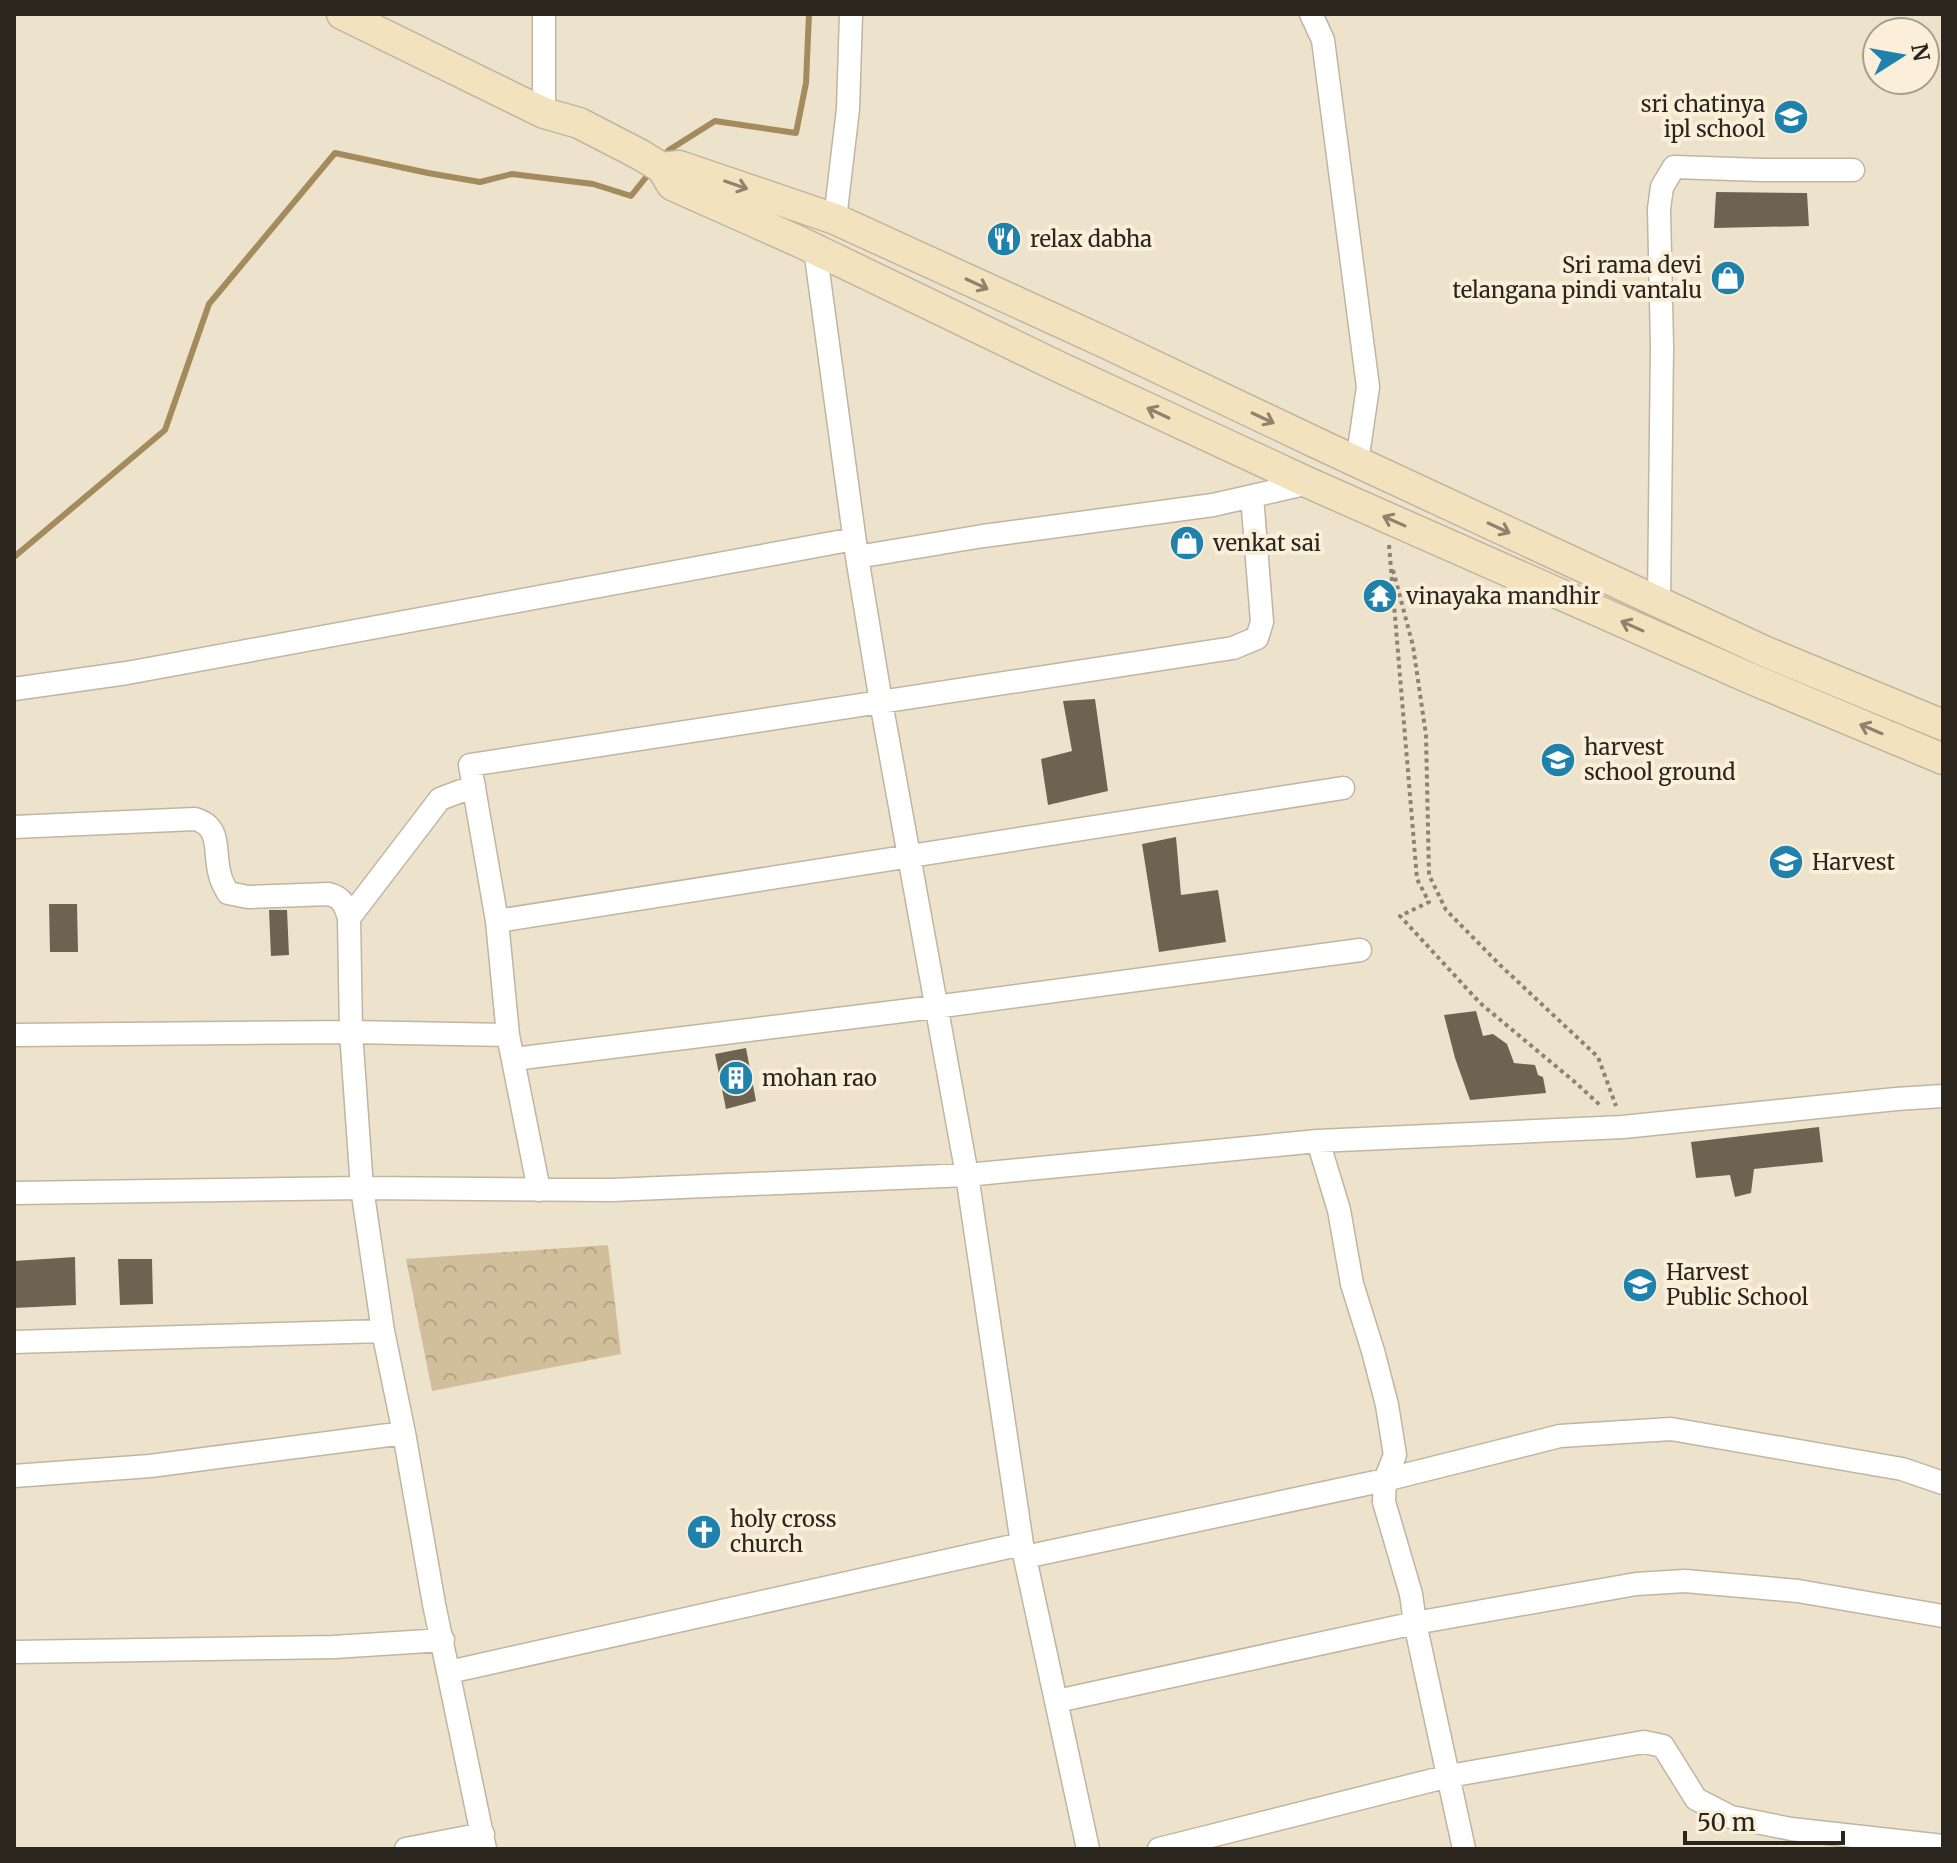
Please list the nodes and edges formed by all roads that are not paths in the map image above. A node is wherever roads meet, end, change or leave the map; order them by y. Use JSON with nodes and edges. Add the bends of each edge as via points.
{"nodes":[{"id":1,"x":342,"y":14,"type":"edge"},
{"id":2,"x":544,"y":14,"type":"edge"},
{"id":3,"x":851,"y":14,"type":"edge"},
{"id":4,"x":1311,"y":14,"type":"edge"},
{"id":5,"x":544,"y":113,"type":"junction"},
{"id":6,"x":662,"y":168,"type":"junction"},
{"id":7,"x":1853,"y":170,"type":"dead end"},
{"id":8,"x":835,"y":219,"type":"junction"},
{"id":9,"x":815,"y":249,"type":"junction"},
{"id":10,"x":1357,"y":462,"type":"junction"},
{"id":11,"x":1309,"y":483,"type":"junction"},
{"id":12,"x":1252,"y":496,"type":"junction"},
{"id":13,"x":856,"y":548,"type":"junction"},
{"id":14,"x":1659,"y":602,"type":"junction"},
{"id":15,"x":14,"y":689,"type":"edge"},
{"id":16,"x":881,"y":702,"type":"junction"},
{"id":17,"x":1943,"y":725,"type":"edge"},
{"id":18,"x":1943,"y":759,"type":"edge"},
{"id":19,"x":474,"y":786,"type":"junction"},
{"id":20,"x":1343,"y":788,"type":"dead end"},
{"id":21,"x":14,"y":827,"type":"edge"},
{"id":22,"x":909,"y":855,"type":"junction"},
{"id":23,"x":349,"y":918,"type":"junction"},
{"id":24,"x":497,"y":921,"type":"junction"},
{"id":25,"x":1360,"y":950,"type":"dead end"},
{"id":26,"x":935,"y":1007,"type":"junction"},
{"id":27,"x":351,"y":1032,"type":"junction"},
{"id":28,"x":14,"y":1035,"type":"edge"},
{"id":29,"x":508,"y":1035,"type":"junction"},
{"id":30,"x":514,"y":1059,"type":"junction"},
{"id":31,"x":1943,"y":1096,"type":"edge"},
{"id":32,"x":1318,"y":1141,"type":"junction"},
{"id":33,"x":967,"y":1175,"type":"junction"},
{"id":34,"x":362,"y":1188,"type":"junction"},
{"id":35,"x":539,"y":1190,"type":"junction"},
{"id":36,"x":14,"y":1193,"type":"edge"},
{"id":37,"x":383,"y":1331,"type":"junction"},
{"id":38,"x":14,"y":1342,"type":"edge"},
{"id":39,"x":404,"y":1433,"type":"junction"},
{"id":40,"x":14,"y":1476,"type":"edge"},
{"id":41,"x":1385,"y":1480,"type":"junction"},
{"id":42,"x":1943,"y":1483,"type":"edge"},
{"id":43,"x":1024,"y":1551,"type":"junction"},
{"id":44,"x":1943,"y":1616,"type":"edge"},
{"id":45,"x":1415,"y":1623,"type":"junction"},
{"id":46,"x":443,"y":1640,"type":"junction"},
{"id":47,"x":14,"y":1652,"type":"edge"},
{"id":48,"x":449,"y":1672,"type":"junction"},
{"id":49,"x":1057,"y":1701,"type":"junction"},
{"id":50,"x":1449,"y":1776,"type":"junction"},
{"id":51,"x":484,"y":1842,"type":"edge"},
{"id":52,"x":1943,"y":1846,"type":"edge"},
{"id":53,"x":406,"y":1849,"type":"edge"},
{"id":54,"x":1088,"y":1849,"type":"edge"},
{"id":55,"x":1159,"y":1849,"type":"edge"},
{"id":56,"x":1464,"y":1849,"type":"edge"}],
"edges":[{"from":1,"to":5,"type":"street"},
{"from":2,"to":5,"type":"street"},
{"from":3,"to":8,"type":"street","via":[[848,109]]},
{"from":4,"to":10,"type":"street","via":[[1323,40],[1368,387]]},
{"from":5,"to":6,"type":"street","via":[[579,123]]},
{"from":6,"to":8,"type":"street","one_way":true,"via":[[679,166]]},
{"from":6,"to":9,"type":"street","via":[[672,185]]},
{"from":7,"to":14,"type":"street","via":[[1674,167],[1662,187]]},
{"from":8,"to":10,"type":"street","one_way":true},
{"from":11,"to":9,"type":"street","one_way":true},
{"from":9,"to":13,"type":"street"},
{"from":10,"to":14,"type":"street","one_way":true},
{"from":11,"to":12,"type":"street"},
{"from":18,"to":11,"type":"street","one_way":true},
{"from":12,"to":13,"type":"street","via":[[983,536]]},
{"from":12,"to":16,"type":"street","via":[[1262,622],[1257,638],[1233,648]]},
{"from":13,"to":15,"type":"street"},
{"from":13,"to":16,"type":"street"},
{"from":14,"to":17,"type":"street"},
{"from":16,"to":19,"type":"street","via":[[470,765]]},
{"from":16,"to":22,"type":"street"},
{"from":19,"to":23,"type":"street","via":[[440,799]]},
{"from":19,"to":24,"type":"street"},
{"from":20,"to":22,"type":"street"},
{"from":21,"to":23,"type":"street","via":[[195,819],[213,831],[219,874],[228,893],[329,894],[345,903]]},
{"from":22,"to":24,"type":"street"},
{"from":22,"to":26,"type":"street"},
{"from":23,"to":27,"type":"street"},
{"from":24,"to":29,"type":"street"},
{"from":25,"to":26,"type":"street"},
{"from":26,"to":30,"type":"street"},
{"from":26,"to":33,"type":"street"},
{"from":27,"to":28,"type":"street"},
{"from":27,"to":29,"type":"street"},
{"from":27,"to":34,"type":"street"},
{"from":29,"to":30,"type":"street"},
{"from":30,"to":35,"type":"street"},
{"from":31,"to":32,"type":"street","via":[[1623,1127]]},
{"from":32,"to":33,"type":"street"},
{"from":32,"to":41,"type":"street","via":[[1387,1405],[1395,1455]]},
{"from":33,"to":35,"type":"street"},
{"from":33,"to":43,"type":"street"},
{"from":34,"to":35,"type":"street"},
{"from":34,"to":36,"type":"street"},
{"from":34,"to":37,"type":"street"},
{"from":37,"to":38,"type":"street"},
{"from":37,"to":39,"type":"street"},
{"from":39,"to":40,"type":"street","via":[[150,1466]]},
{"from":39,"to":46,"type":"street"},
{"from":41,"to":42,"type":"street","via":[[1560,1436],[1671,1429],[1902,1469]]},
{"from":41,"to":43,"type":"street"},
{"from":41,"to":45,"type":"street","via":[[1384,1502]]},
{"from":43,"to":48,"type":"street"},
{"from":43,"to":49,"type":"street"},
{"from":44,"to":45,"type":"street","via":[[1798,1591],[1685,1581],[1636,1584]]},
{"from":45,"to":49,"type":"street"},
{"from":45,"to":50,"type":"street"},
{"from":46,"to":47,"type":"street"},
{"from":46,"to":48,"type":"street"},
{"from":48,"to":51,"type":"street"},
{"from":49,"to":54,"type":"street"},
{"from":50,"to":52,"type":"street","via":[[1644,1742],[1663,1746],[1696,1799],[1731,1817]]},
{"from":50,"to":55,"type":"street"},
{"from":50,"to":56,"type":"street"},
{"from":51,"to":53,"type":"street"}]}
